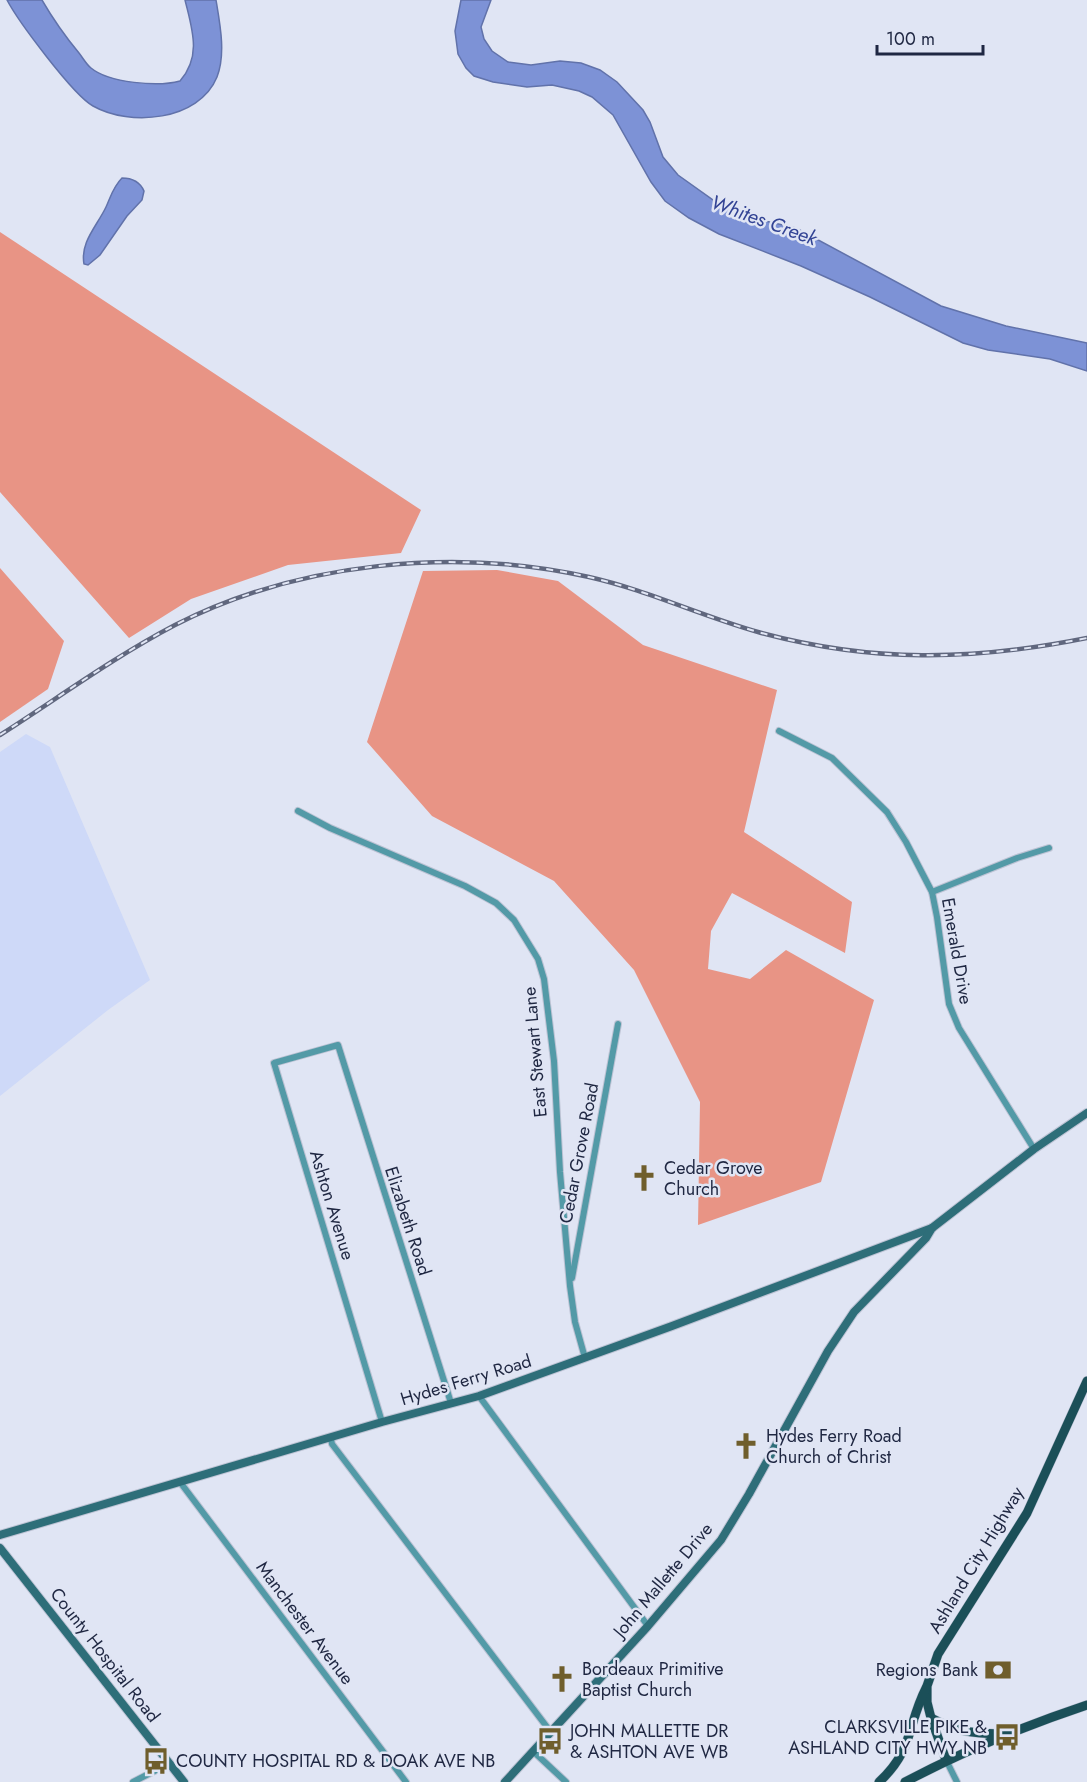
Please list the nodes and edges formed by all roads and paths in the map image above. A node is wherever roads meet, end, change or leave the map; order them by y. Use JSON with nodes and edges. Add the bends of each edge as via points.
{"nodes":[{"id":1,"x":779,"y":731,"type":"dead end"},
{"id":2,"x":298,"y":811,"type":"dead end"},
{"id":3,"x":1049,"y":848,"type":"dead end"},
{"id":4,"x":932,"y":892,"type":"junction"},
{"id":5,"x":618,"y":1024,"type":"dead end"},
{"id":6,"x":339,"y":1047,"type":"joint"},
{"id":7,"x":1087,"y":1113,"type":"edge"},
{"id":8,"x":1034,"y":1149,"type":"junction"},
{"id":9,"x":932,"y":1228,"type":"junction"},
{"id":10,"x":570,"y":1286,"type":"junction"},
{"id":11,"x":585,"y":1358,"type":"junction"},
{"id":12,"x":1087,"y":1381,"type":"edge"},
{"id":13,"x":479,"y":1396,"type":"junction"},
{"id":14,"x":451,"y":1403,"type":"junction"},
{"id":15,"x":382,"y":1422,"type":"junction"},
{"id":16,"x":331,"y":1439,"type":"junction"},
{"id":17,"x":180,"y":1482,"type":"junction"},
{"id":18,"x":0,"y":1535,"type":"edge"},
{"id":19,"x":0,"y":1548,"type":"edge"},
{"id":20,"x":648,"y":1626,"type":"junction"},
{"id":21,"x":927,"y":1686,"type":"junction"},
{"id":22,"x":1087,"y":1705,"type":"edge"},
{"id":23,"x":931,"y":1718,"type":"junction"},
{"id":24,"x":550,"y":1731,"type":"junction"},
{"id":25,"x":1005,"y":1734,"type":"junction"},
{"id":26,"x":534,"y":1752,"type":"junction"},
{"id":27,"x":946,"y":1760,"type":"junction"},
{"id":28,"x":170,"y":1763,"type":"junction"},
{"id":29,"x":133,"y":1782,"type":"edge"},
{"id":30,"x":184,"y":1782,"type":"edge"},
{"id":31,"x":406,"y":1782,"type":"edge"},
{"id":32,"x":505,"y":1782,"type":"edge"},
{"id":33,"x":566,"y":1782,"type":"edge"},
{"id":34,"x":879,"y":1782,"type":"edge"},
{"id":35,"x":905,"y":1782,"type":"edge"},
{"id":36,"x":957,"y":1782,"type":"edge"}],
"edges":[{"from":1,"to":4,"type":"street","name":"Emerald Drive","via":[[832,758],[887,812]]},
{"from":2,"to":10,"type":"street","name":"East Stewart Lane","via":[[496,903],[514,920],[538,959],[550,1018]]},
{"from":3,"to":4,"type":"street"},
{"from":4,"to":8,"type":"street","name":"Emerald Drive","via":[[949,1004],[959,1028]]},
{"from":5,"to":10,"type":"street","name":"Cedar Grove Road"},
{"from":6,"to":14,"type":"street","name":"Elizabeth Road"},
{"from":6,"to":15,"type":"street","name":"Ashton Avenue","via":[[274,1063]]},
{"from":7,"to":8,"type":"street"},
{"from":8,"to":9,"type":"street"},
{"from":9,"to":11,"type":"street","name":"Hydes Ferry Road"},
{"from":9,"to":20,"type":"street","name":"John Mallette Drive","via":[[854,1312],[721,1540]]},
{"from":10,"to":11,"type":"street","name":"East Stewart Lane"},
{"from":11,"to":13,"type":"street","name":"Hydes Ferry Road"},
{"from":12,"to":21,"type":"main road","name":"Ashland City Highway","via":[[1027,1513],[938,1654]]},
{"from":13,"to":14,"type":"street","name":"Hydes Ferry Road"},
{"from":13,"to":20,"type":"street"},
{"from":14,"to":15,"type":"street","name":"Hydes Ferry Road"},
{"from":15,"to":16,"type":"street","name":"Hydes Ferry Road"},
{"from":16,"to":17,"type":"street","name":"Hydes Ferry Road"},
{"from":16,"to":24,"type":"street"},
{"from":17,"to":18,"type":"street","name":"Hydes Ferry Road"},
{"from":17,"to":31,"type":"street","name":"Manchester Avenue"},
{"from":19,"to":28,"type":"street","name":"County Hospital Road"},
{"from":20,"to":24,"type":"street","name":"John Mallette Drive"},
{"from":21,"to":23,"type":"main road","name":"Ashland City Highway"},
{"from":21,"to":34,"type":"main road","via":[[901,1757]]},
{"from":22,"to":25,"type":"main road"},
{"from":23,"to":25,"type":"main road","via":[[968,1733]]},
{"from":23,"to":27,"type":"main road","name":"Ashland City Highway"},
{"from":24,"to":26,"type":"street","name":"John Mallette Drive"},
{"from":25,"to":27,"type":"main road"},
{"from":26,"to":32,"type":"street","name":"John Mallette Drive"},
{"from":26,"to":33,"type":"street"},
{"from":27,"to":35,"type":"main road"},
{"from":27,"to":36,"type":"street"},
{"from":28,"to":29,"type":"street"},
{"from":28,"to":30,"type":"street","name":"County Hospital Road"}]}
